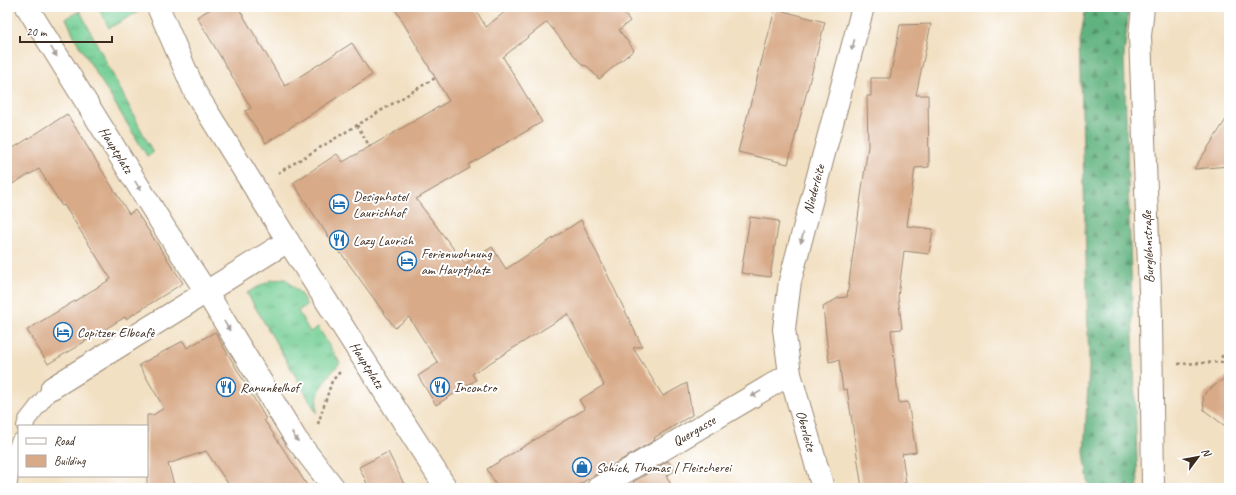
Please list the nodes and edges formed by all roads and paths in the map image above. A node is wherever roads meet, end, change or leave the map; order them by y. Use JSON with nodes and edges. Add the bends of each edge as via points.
{"nodes":[{"id":1,"x":26,"y":7,"type":"edge"},
{"id":2,"x":158,"y":7,"type":"edge"},
{"id":3,"x":862,"y":7,"type":"edge"},
{"id":4,"x":1143,"y":7,"type":"edge"},
{"id":5,"x":435,"y":78,"type":"dead end"},
{"id":6,"x":357,"y":125,"type":"junction"},
{"id":7,"x":370,"y":147,"type":"dead end"},
{"id":8,"x":278,"y":173,"type":"dead end"},
{"id":9,"x":288,"y":241,"type":"junction"},
{"id":10,"x":207,"y":293,"type":"junction"},
{"id":11,"x":361,"y":356,"type":"junction"},
{"id":12,"x":1229,"y":356,"type":"edge"},
{"id":13,"x":1151,"y":366,"type":"junction"},
{"id":14,"x":790,"y":374,"type":"junction"},
{"id":15,"x":52,"y":388,"type":"joint"},
{"id":16,"x":318,"y":424,"type":"dead end"},
{"id":17,"x":25,"y":425,"type":"edge"},
{"id":18,"x":18,"y":444,"type":"edge"},
{"id":19,"x":8,"y":488,"type":"edge"},
{"id":20,"x":334,"y":488,"type":"edge"},
{"id":21,"x":446,"y":488,"type":"edge"},
{"id":22,"x":598,"y":488,"type":"edge"},
{"id":23,"x":823,"y":488,"type":"edge"},
{"id":24,"x":1154,"y":488,"type":"edge"}],
"edges":[{"from":1,"to":10,"type":"street","name":"Hauptplatz","one_way":true},
{"from":2,"to":9,"type":"street","name":"Hauptplatz","via":[[194,92]]},
{"from":3,"to":14,"type":"street","name":"Niederleite","one_way":true,"via":[[790,281],[784,329]]},
{"from":4,"to":13,"type":"street","name":"Burglehnstraße","via":[[1140,36]]},
{"from":5,"to":6,"type":"path"},
{"from":6,"to":7,"type":"path"},
{"from":6,"to":8,"type":"path"},
{"from":9,"to":10,"type":"street"},
{"from":9,"to":11,"type":"street","name":"Hauptplatz"},
{"from":10,"to":15,"type":"street"},
{"from":10,"to":20,"type":"street","name":"Hauptplatz","one_way":true,"via":[[296,439]]},
{"from":11,"to":16,"type":"path","via":[[343,368],[332,381]]},
{"from":11,"to":21,"type":"street","name":"Hauptplatz"},
{"from":12,"to":13,"type":"path","via":[[1222,356],[1222,362]]},
{"from":13,"to":24,"type":"street","name":"Burglehnstraße"},
{"from":14,"to":22,"type":"street","name":"Quergasse","one_way":true},
{"from":14,"to":23,"type":"street","name":"Oberleite"},
{"from":15,"to":17,"type":"lane"},
{"from":18,"to":19,"type":"lane","via":[[12,459]]}]}
